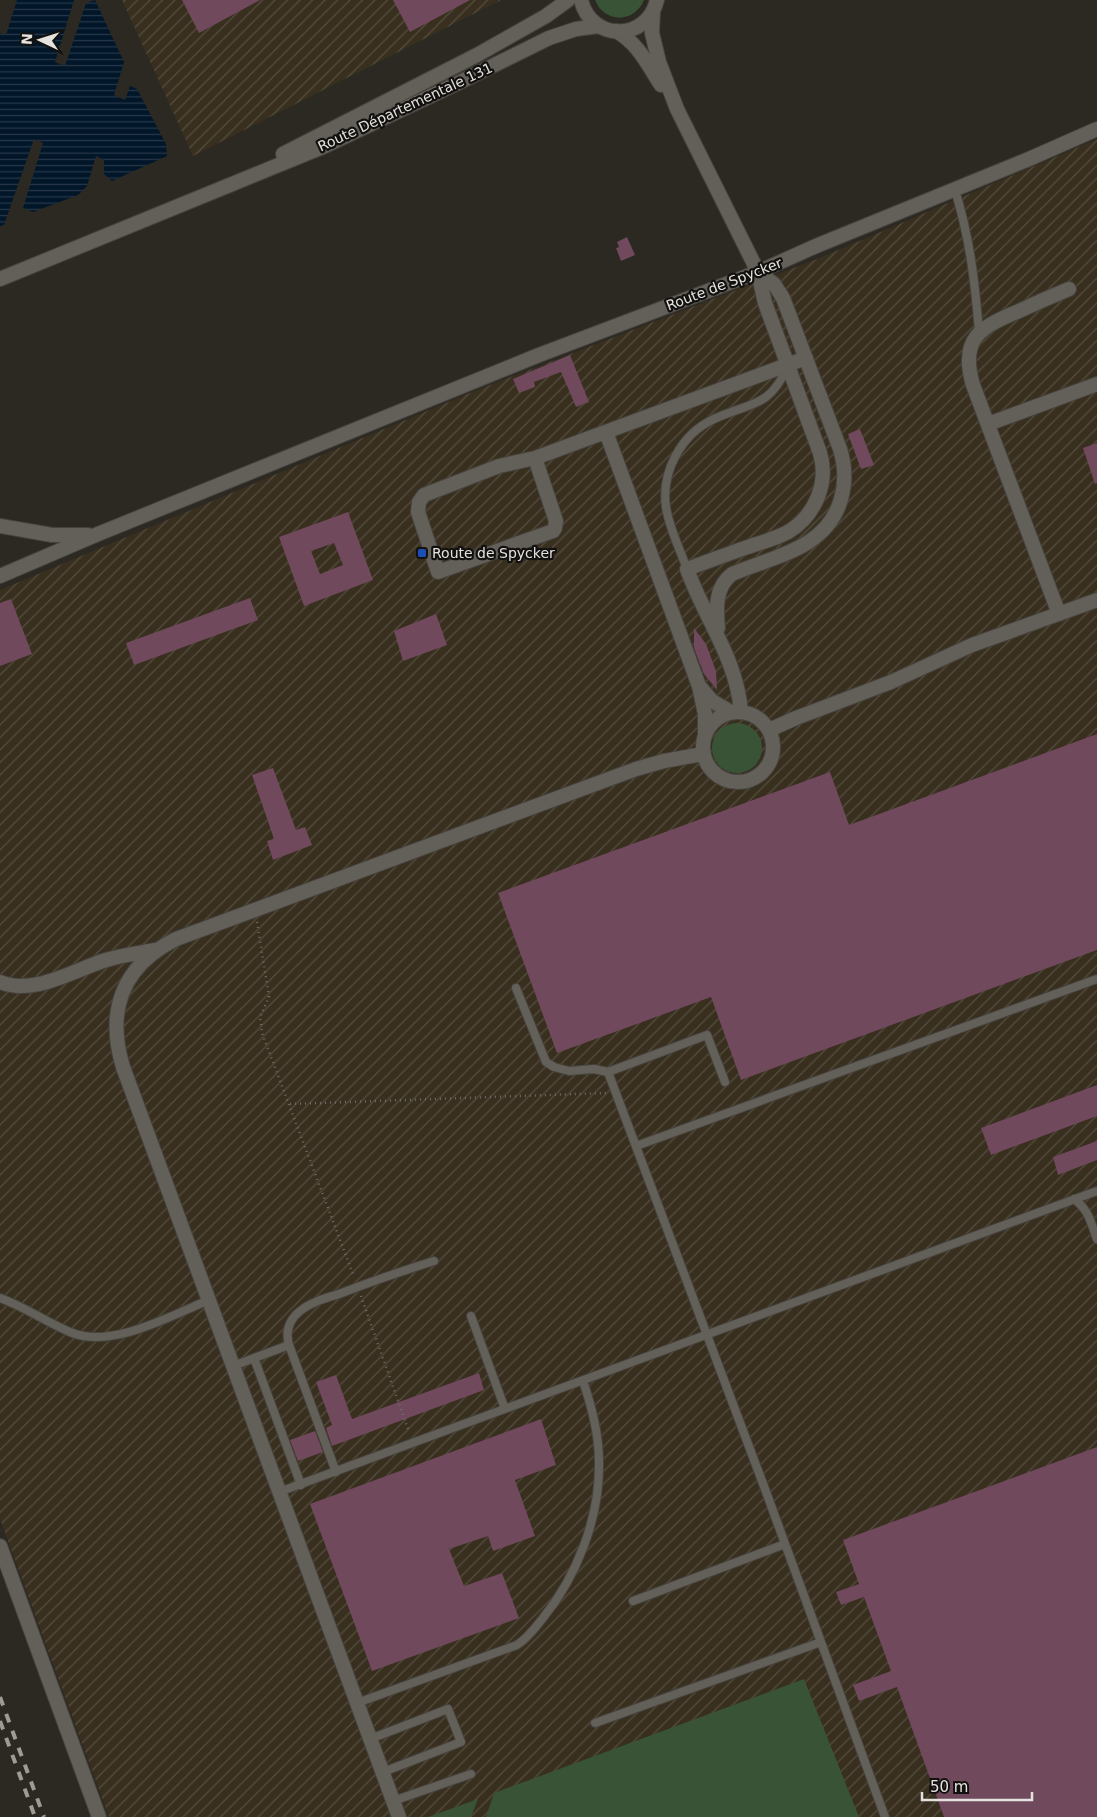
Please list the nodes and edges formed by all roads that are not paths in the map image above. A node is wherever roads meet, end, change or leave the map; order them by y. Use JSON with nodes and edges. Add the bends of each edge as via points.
{"nodes":[{"id":1,"x":568,"y":0,"type":"edge"},
{"id":2,"x":581,"y":0,"type":"edge"},
{"id":3,"x":655,"y":6,"type":"edge"},
{"id":4,"x":599,"y":26,"type":"junction"},
{"id":5,"x":616,"y":31,"type":"junction"},
{"id":6,"x":677,"y":109,"type":"junction"},
{"id":7,"x":1097,"y":129,"type":"edge"},
{"id":8,"x":955,"y":190,"type":"junction"},
{"id":9,"x":212,"y":191,"type":"junction"},
{"id":10,"x":758,"y":272,"type":"junction"},
{"id":11,"x":0,"y":279,"type":"edge"},
{"id":12,"x":1069,"y":289,"type":"dead end"},
{"id":13,"x":979,"y":332,"type":"junction"},
{"id":14,"x":806,"y":358,"type":"junction"},
{"id":15,"x":788,"y":365,"type":"junction"},
{"id":16,"x":1097,"y":384,"type":"edge"},
{"id":17,"x":988,"y":424,"type":"junction"},
{"id":18,"x":606,"y":432,"type":"junction"},
{"id":19,"x":535,"y":458,"type":"junction"},
{"id":20,"x":0,"y":526,"type":"edge"},
{"id":21,"x":98,"y":534,"type":"junction"},
{"id":22,"x":687,"y":569,"type":"junction"},
{"id":23,"x":0,"y":576,"type":"edge"},
{"id":24,"x":1097,"y":600,"type":"edge"},
{"id":25,"x":1059,"y":614,"type":"junction"},
{"id":26,"x":720,"y":637,"type":"junction"},
{"id":27,"x":699,"y":686,"type":"junction"},
{"id":28,"x":736,"y":712,"type":"junction"},
{"id":29,"x":769,"y":730,"type":"junction"},
{"id":30,"x":705,"y":733,"type":"junction"},
{"id":31,"x":703,"y":754,"type":"junction"},
{"id":32,"x":156,"y":950,"type":"junction"},
{"id":33,"x":1097,"y":978,"type":"edge"},
{"id":34,"x":0,"y":982,"type":"edge"},
{"id":35,"x":516,"y":988,"type":"dead end"},
{"id":36,"x":608,"y":1072,"type":"junction"},
{"id":37,"x":724,"y":1082,"type":"dead end"},
{"id":38,"x":636,"y":1146,"type":"junction"},
{"id":39,"x":1097,"y":1191,"type":"edge"},
{"id":40,"x":1074,"y":1199,"type":"junction"},
{"id":41,"x":1097,"y":1239,"type":"edge"},
{"id":42,"x":434,"y":1261,"type":"dead end"},
{"id":43,"x":0,"y":1298,"type":"edge"},
{"id":44,"x":209,"y":1300,"type":"junction"},
{"id":45,"x":471,"y":1316,"type":"dead end"},
{"id":46,"x":707,"y":1335,"type":"junction"},
{"id":47,"x":289,"y":1345,"type":"junction"},
{"id":48,"x":254,"y":1358,"type":"junction"},
{"id":49,"x":233,"y":1366,"type":"junction"},
{"id":50,"x":584,"y":1380,"type":"junction"},
{"id":51,"x":505,"y":1410,"type":"junction"},
{"id":52,"x":336,"y":1472,"type":"junction"},
{"id":53,"x":301,"y":1485,"type":"junction"},
{"id":54,"x":280,"y":1492,"type":"junction"},
{"id":55,"x":785,"y":1544,"type":"junction"},
{"id":56,"x":0,"y":1546,"type":"edge"},
{"id":57,"x":633,"y":1601,"type":"dead end"},
{"id":58,"x":821,"y":1642,"type":"junction"},
{"id":59,"x":357,"y":1703,"type":"junction"},
{"id":60,"x":595,"y":1724,"type":"dead end"},
{"id":61,"x":370,"y":1739,"type":"junction"},
{"id":62,"x":382,"y":1772,"type":"junction"},
{"id":63,"x":471,"y":1774,"type":"dead end"},
{"id":64,"x":393,"y":1801,"type":"junction"},
{"id":65,"x":100,"y":1817,"type":"edge"},
{"id":66,"x":399,"y":1817,"type":"edge"},
{"id":67,"x":885,"y":1817,"type":"edge"}],
"edges":[{"from":1,"to":9,"type":"street","name":"Route Départementale 131","via":[[542,19],[477,55]]},
{"from":2,"to":4,"type":"street","via":[[587,14]]},
{"from":3,"to":5,"type":"street","via":[[648,19],[637,27]]},
{"from":3,"to":6,"type":"street","via":[[654,48]]},
{"from":4,"to":5,"type":"street"},
{"from":4,"to":9,"type":"street","name":"Route Départementale 131","via":[[549,38],[357,131]]},
{"from":5,"to":6,"type":"street","via":[[637,47]]},
{"from":6,"to":10,"type":"street"},
{"from":7,"to":8,"type":"street","name":"Route de Spycker"},
{"from":8,"to":10,"type":"street","name":"Route de Spycker"},
{"from":8,"to":13,"type":"lane","via":[[972,259]]},
{"from":9,"to":11,"type":"street","name":"Route Départementale 131"},
{"from":10,"to":14,"type":"street","via":[[781,293]]},
{"from":10,"to":15,"type":"street","via":[[765,303]]},
{"from":10,"to":21,"type":"street","name":"Route de Spycker","via":[[539,355]]},
{"from":12,"to":13,"type":"street","via":[[994,322]]},
{"from":13,"to":17,"type":"street","via":[[971,349],[970,371]]},
{"from":14,"to":15,"type":"street"},
{"from":14,"to":26,"type":"street","via":[[842,456],[845,478],[841,500],[828,525],[807,544],[732,574],[724,581],[717,606]]},
{"from":15,"to":18,"type":"street"},
{"from":15,"to":22,"type":"lane","via":[[780,384],[767,398],[706,423],[684,443],[674,460],[666,480],[666,507]]},
{"from":15,"to":22,"type":"street","via":[[822,460],[823,480],[816,502],[806,517],[788,531]]},
{"from":16,"to":17,"type":"street"},
{"from":17,"to":25,"type":"street"},
{"from":18,"to":19,"type":"street"},
{"from":18,"to":27,"type":"street"},
{"from":19,"to":19,"type":"street","via":[[499,466],[421,499],[419,518],[438,572],[553,531],[556,521]]},
{"from":20,"to":21,"type":"street","name":"Route de Spycker","via":[[52,535]]},
{"from":21,"to":23,"type":"street","name":"Route de Spycker"},
{"from":22,"to":26,"type":"street"},
{"from":24,"to":25,"type":"street"},
{"from":25,"to":29,"type":"street","via":[[972,645],[891,682]]},
{"from":26,"to":28,"type":"street","via":[[738,686]]},
{"from":27,"to":28,"type":"street","via":[[712,701]]},
{"from":27,"to":30,"type":"street"},
{"from":28,"to":29,"type":"street","via":[[759,718]]},
{"from":28,"to":30,"type":"street","via":[[714,720]]},
{"from":29,"to":31,"type":"street","via":[[773,745],[771,760],[750,780],[734,782],[720,778],[708,768]]},
{"from":30,"to":31,"type":"street"},
{"from":31,"to":32,"type":"street","via":[[636,769],[254,909]]},
{"from":32,"to":34,"type":"street","via":[[112,958],[33,986]]},
{"from":32,"to":44,"type":"street","via":[[143,960],[122,992],[116,1014],[118,1044]]},
{"from":33,"to":38,"type":"lane"},
{"from":35,"to":36,"type":"lane","via":[[546,1062],[569,1071],[598,1069]]},
{"from":36,"to":37,"type":"lane","via":[[707,1035]]},
{"from":36,"to":38,"type":"lane"},
{"from":38,"to":46,"type":"lane"},
{"from":39,"to":40,"type":"lane"},
{"from":40,"to":41,"type":"lane","via":[[1087,1212]]},
{"from":40,"to":46,"type":"lane"},
{"from":42,"to":47,"type":"lane","via":[[310,1304],[294,1317],[287,1330]]},
{"from":43,"to":44,"type":"lane","via":[[70,1333],[98,1338],[124,1334]]},
{"from":44,"to":49,"type":"street"},
{"from":45,"to":51,"type":"lane"},
{"from":46,"to":50,"type":"lane"},
{"from":46,"to":55,"type":"lane"},
{"from":47,"to":48,"type":"lane"},
{"from":47,"to":52,"type":"lane"},
{"from":48,"to":49,"type":"lane"},
{"from":48,"to":53,"type":"lane"},
{"from":49,"to":54,"type":"street"},
{"from":50,"to":51,"type":"lane"},
{"from":50,"to":59,"type":"lane","via":[[597,1430],[600,1462],[597,1498],[570,1578],[557,1600],[517,1645]]},
{"from":51,"to":52,"type":"lane"},
{"from":52,"to":53,"type":"lane"},
{"from":53,"to":54,"type":"lane"},
{"from":54,"to":59,"type":"street"},
{"from":55,"to":57,"type":"lane"},
{"from":55,"to":58,"type":"lane"},
{"from":56,"to":65,"type":"street"},
{"from":58,"to":60,"type":"lane"},
{"from":58,"to":67,"type":"lane"},
{"from":59,"to":61,"type":"street"},
{"from":61,"to":62,"type":"street"},
{"from":61,"to":62,"type":"lane","via":[[448,1709],[461,1742]]},
{"from":62,"to":64,"type":"street"},
{"from":63,"to":64,"type":"lane"},
{"from":64,"to":66,"type":"street"}]}
